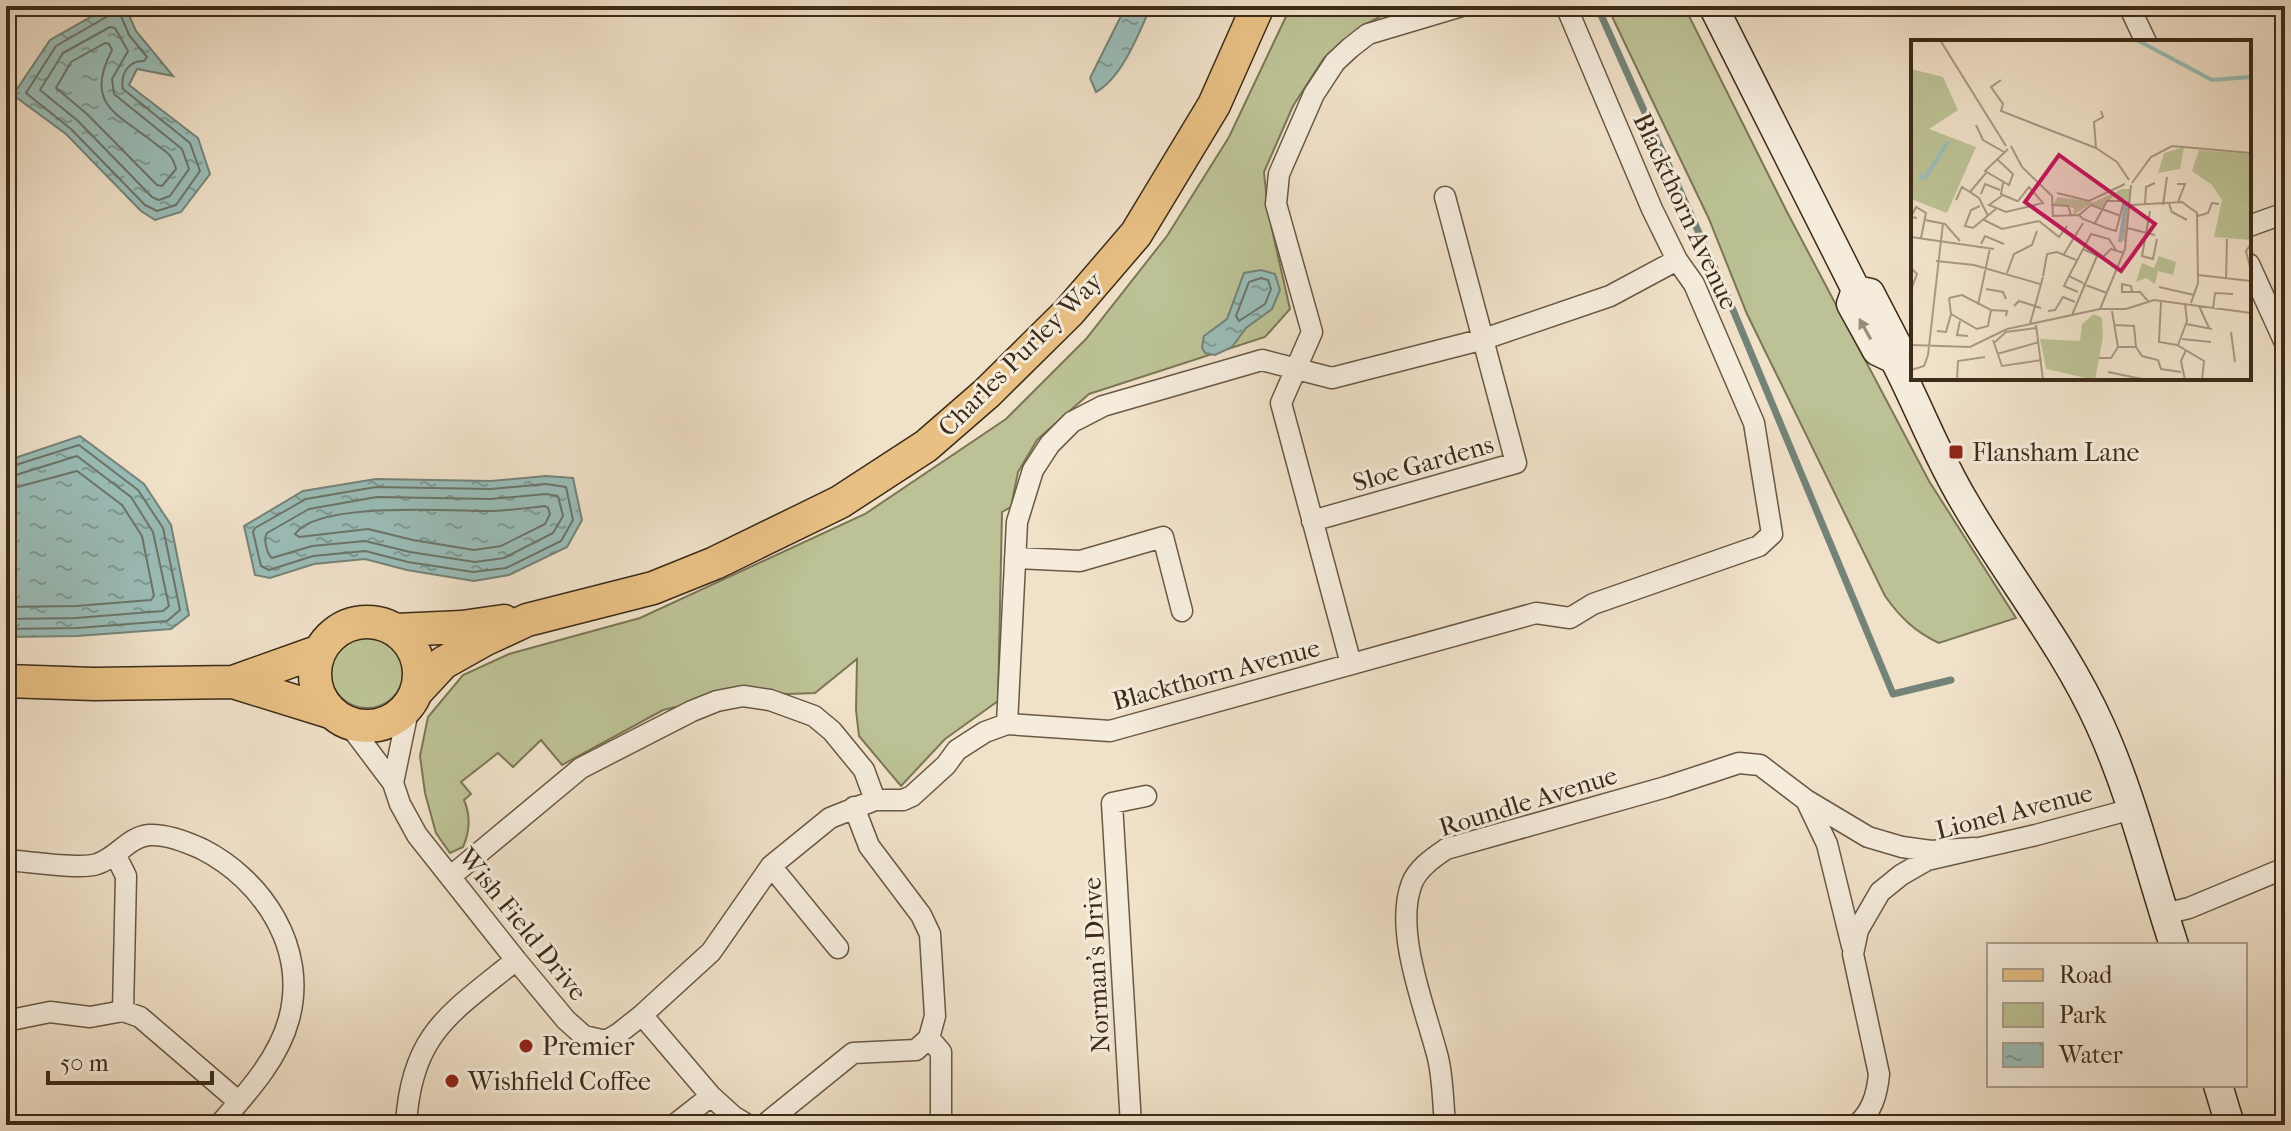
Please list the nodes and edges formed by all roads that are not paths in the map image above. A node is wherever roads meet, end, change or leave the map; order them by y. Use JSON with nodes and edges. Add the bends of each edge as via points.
{"nodes":[{"id":1,"x":1258,"y":6,"type":"edge"},
{"id":2,"x":1462,"y":6,"type":"edge"},
{"id":3,"x":1566,"y":6,"type":"edge"},
{"id":4,"x":1713,"y":6,"type":"edge"},
{"id":5,"x":2129,"y":6,"type":"edge"},
{"id":6,"x":2145,"y":40,"type":"edge"},
{"id":7,"x":1445,"y":197,"type":"dead end"},
{"id":8,"x":2285,"y":213,"type":"edge"},
{"id":9,"x":2251,"y":225,"type":"edge"},
{"id":10,"x":1677,"y":260,"type":"junction"},
{"id":11,"x":2251,"y":268,"type":"edge"},
{"id":12,"x":1484,"y":339,"type":"junction"},
{"id":13,"x":2285,"y":343,"type":"edge"},
{"id":14,"x":1903,"y":367,"type":"edge"},
{"id":15,"x":1297,"y":368,"type":"junction"},
{"id":16,"x":1312,"y":521,"type":"junction"},
{"id":17,"x":1015,"y":558,"type":"junction"},
{"id":18,"x":1182,"y":611,"type":"dead end"},
{"id":19,"x":527,"y":620,"type":"junction"},
{"id":20,"x":396,"y":630,"type":"junction"},
{"id":21,"x":320,"y":651,"type":"junction"},
{"id":22,"x":1351,"y":664,"type":"junction"},
{"id":23,"x":6,"y":681,"type":"edge"},
{"id":24,"x":233,"y":682,"type":"junction"},
{"id":25,"x":413,"y":699,"type":"junction"},
{"id":26,"x":340,"y":718,"type":"junction"},
{"id":27,"x":1007,"y":724,"type":"junction"},
{"id":28,"x":393,"y":783,"type":"junction"},
{"id":29,"x":1146,"y":796,"type":"dead end"},
{"id":30,"x":875,"y":800,"type":"junction"},
{"id":31,"x":1806,"y":800,"type":"junction"},
{"id":32,"x":854,"y":807,"type":"junction"},
{"id":33,"x":2132,"y":809,"type":"junction"},
{"id":34,"x":1974,"y":848,"type":"junction"},
{"id":35,"x":116,"y":856,"type":"junction"},
{"id":36,"x":6,"y":860,"type":"edge"},
{"id":37,"x":771,"y":866,"type":"junction"},
{"id":38,"x":2285,"y":868,"type":"edge"},
{"id":39,"x":450,"y":877,"type":"junction"},
{"id":40,"x":2164,"y":914,"type":"junction"},
{"id":41,"x":2173,"y":943,"type":"edge"},
{"id":42,"x":838,"y":948,"type":"dead end"},
{"id":43,"x":1853,"y":954,"type":"junction"},
{"id":44,"x":516,"y":960,"type":"junction"},
{"id":45,"x":123,"y":1011,"type":"junction"},
{"id":46,"x":642,"y":1015,"type":"junction"},
{"id":47,"x":6,"y":1021,"type":"edge"},
{"id":48,"x":929,"y":1038,"type":"junction"},
{"id":49,"x":2219,"y":1087,"type":"edge"},
{"id":50,"x":711,"y":1096,"type":"junction"},
{"id":51,"x":239,"y":1102,"type":"junction"},
{"id":52,"x":219,"y":1125,"type":"edge"},
{"id":53,"x":406,"y":1125,"type":"edge"},
{"id":54,"x":674,"y":1125,"type":"edge"},
{"id":55,"x":748,"y":1125,"type":"edge"},
{"id":56,"x":764,"y":1125,"type":"edge"},
{"id":57,"x":941,"y":1125,"type":"edge"},
{"id":58,"x":1131,"y":1125,"type":"edge"},
{"id":59,"x":1445,"y":1125,"type":"edge"},
{"id":60,"x":1857,"y":1125,"type":"edge"},
{"id":61,"x":2230,"y":1125,"type":"edge"}],
"edges":[{"from":1,"to":19,"type":"main road","name":"Charles Purley Way","via":[[1214,105],[1136,234],[1069,312],[926,446],[840,502],[715,563],[653,588]]},
{"from":2,"to":15,"type":"street","via":[[1368,34],[1335,62],[1314,94],[1279,174],[1276,204],[1312,332]]},
{"from":3,"to":10,"type":"street","name":"Blackthorn Avenue"},
{"from":4,"to":14,"type":"main road","via":[[1856,290],[1851,304],[1877,351]]},
{"from":5,"to":6,"type":"street"},
{"from":7,"to":12,"type":"street"},
{"from":8,"to":9,"type":"street"},
{"from":10,"to":12,"type":"street","via":[[1610,296]]},
{"from":10,"to":22,"type":"street","name":"Blackthorn Avenue","via":[[1694,284],[1754,423],[1772,534],[1759,546],[1593,604],[1570,618],[1536,613]]},
{"from":11,"to":13,"type":"street"},
{"from":12,"to":15,"type":"street","via":[[1332,378]]},
{"from":12,"to":16,"type":"street","name":"Sloe Gardens","via":[[1516,463]]},
{"from":14,"to":33,"type":"main road","via":[[1963,501],[2081,686]]},
{"from":15,"to":16,"type":"street","via":[[1281,403]]},
{"from":15,"to":17,"type":"street","via":[[1262,360],[1103,406],[1072,422],[1033,470],[1017,522]]},
{"from":16,"to":22,"type":"street"},
{"from":17,"to":18,"type":"street","via":[[1080,561],[1163,537]]},
{"from":17,"to":27,"type":"street"},
{"from":19,"to":20,"type":"main road","name":"Charles Purley Way"},
{"from":19,"to":25,"type":"main road","name":"Charles Purley Way","via":[[443,663]]},
{"from":20,"to":21,"type":"main road","via":[[362,621],[330,636]]},
{"from":20,"to":25,"type":"main road","via":[[417,657],[420,674]]},
{"from":21,"to":24,"type":"main road"},
{"from":21,"to":26,"type":"main road","via":[[316,684],[322,700]]},
{"from":22,"to":27,"type":"street","name":"Blackthorn Avenue","via":[[1110,731]]},
{"from":23,"to":24,"type":"main road"},
{"from":24,"to":26,"type":"main road"},
{"from":25,"to":26,"type":"main road","via":[[396,718],[381,724],[364,726]]},
{"from":25,"to":28,"type":"street"},
{"from":26,"to":28,"type":"street","name":"Wish Field Drive"},
{"from":27,"to":30,"type":"street","name":"Wish Field Drive","via":[[957,750],[912,796]]},
{"from":28,"to":39,"type":"street","name":"Wish Field Drive","via":[[411,826]]},
{"from":29,"to":58,"type":"street","name":"Norman's Drive","via":[[1112,803]]},
{"from":30,"to":32,"type":"street","name":"Wish Field Drive"},
{"from":30,"to":39,"type":"street","via":[[864,770],[814,716],[743,696],[692,711],[581,768]]},
{"from":31,"to":34,"type":"street","name":"Roundle Avenue","via":[[1868,837],[1902,847]]},
{"from":31,"to":43,"type":"street","name":"Roundle Avenue","via":[[1827,844]]},
{"from":31,"to":59,"type":"street","name":"Roundle Avenue","via":[[1760,765],[1739,763],[1470,840],[1427,862],[1413,881],[1407,918],[1419,994],[1439,1060]]},
{"from":32,"to":37,"type":"street","name":"Wish Field Drive","via":[[830,818]]},
{"from":32,"to":48,"type":"street","via":[[869,846],[930,934],[935,1016]]},
{"from":33,"to":34,"type":"street","name":"Lionel Avenue"},
{"from":33,"to":40,"type":"main road"},
{"from":34,"to":43,"type":"street","name":"Lionel Avenue","via":[[1927,860],[1880,892],[1858,930]]},
{"from":35,"to":36,"type":"street","via":[[94,866]]},
{"from":35,"to":45,"type":"street","via":[[126,876]]},
{"from":35,"to":51,"type":"street","via":[[130,841],[148,835],[190,843],[240,872],[264,898],[286,938],[292,964],[289,1019],[260,1076]]},
{"from":37,"to":42,"type":"street"},
{"from":37,"to":46,"type":"street","name":"Wish Field Drive","via":[[711,952]]},
{"from":38,"to":40,"type":"street"},
{"from":39,"to":44,"type":"street","name":"Wish Field Drive"},
{"from":40,"to":41,"type":"main road"},
{"from":43,"to":60,"type":"street","via":[[1879,1074],[1870,1110]]},
{"from":44,"to":46,"type":"street","name":"Wish Field Drive","via":[[584,1036],[606,1041]]},
{"from":44,"to":53,"type":"street","via":[[436,1029],[420,1053]]},
{"from":45,"to":47,"type":"street","via":[[90,1017],[50,1012]]},
{"from":45,"to":51,"type":"street","via":[[140,1017]]},
{"from":46,"to":50,"type":"street"},
{"from":48,"to":56,"type":"street","via":[[916,1050],[853,1053]]},
{"from":48,"to":57,"type":"street","via":[[941,1052]]},
{"from":49,"to":61,"type":"main road"},
{"from":50,"to":54,"type":"street"},
{"from":50,"to":55,"type":"street"},
{"from":51,"to":52,"type":"street"}]}
